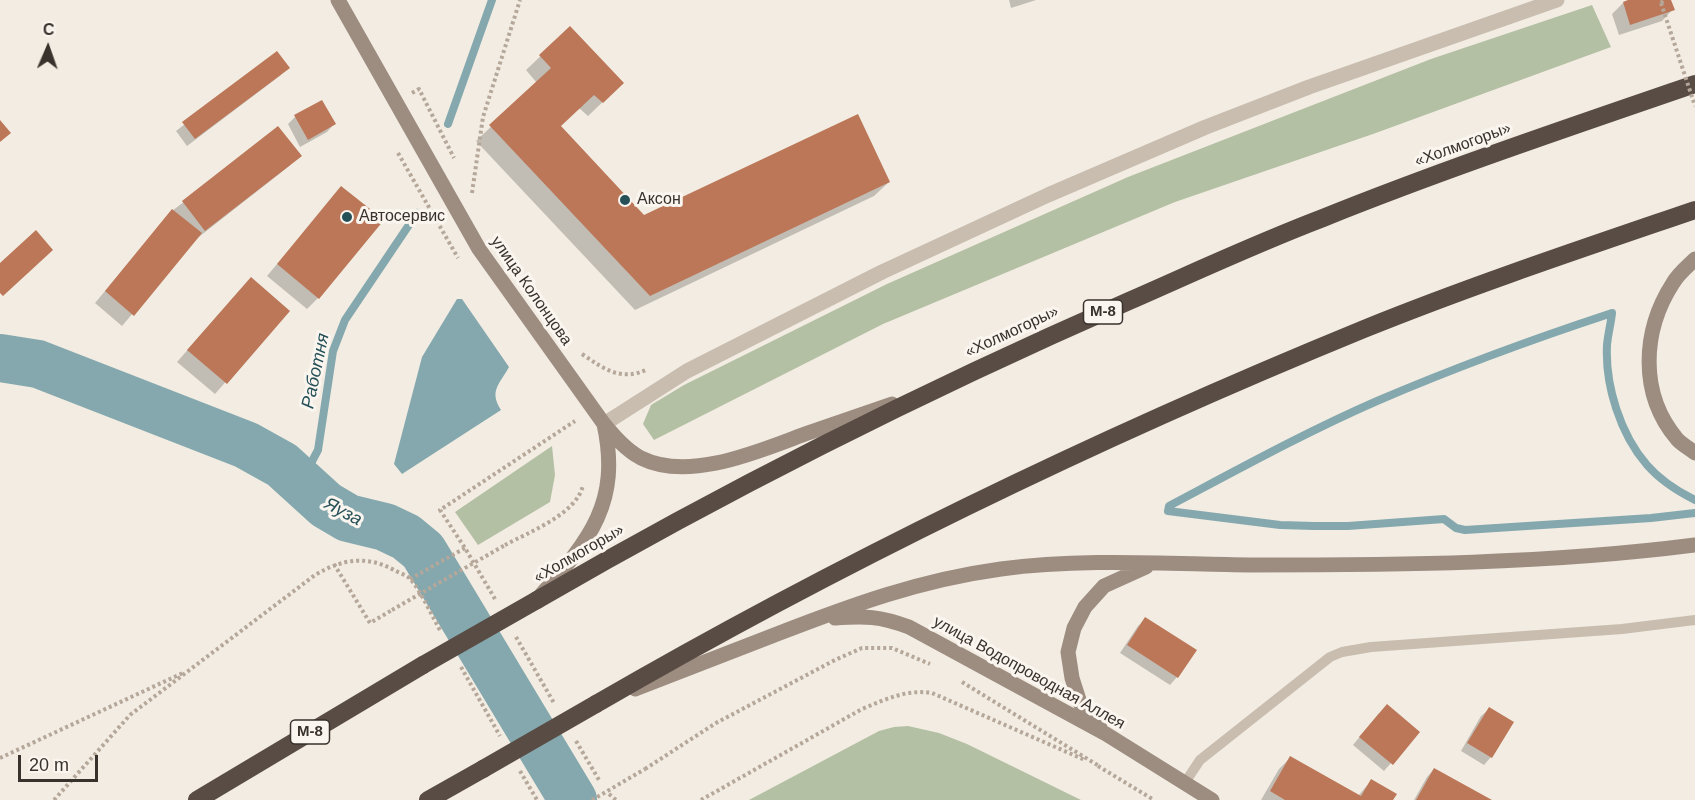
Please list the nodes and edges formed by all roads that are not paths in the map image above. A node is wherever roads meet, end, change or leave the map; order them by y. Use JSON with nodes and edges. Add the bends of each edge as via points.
{"nodes":[{"id":1,"x":338,"y":0,"type":"edge"},
{"id":2,"x":1557,"y":0,"type":"edge"},
{"id":3,"x":1695,"y":84,"type":"edge"},
{"id":4,"x":1695,"y":210,"type":"edge"},
{"id":5,"x":1695,"y":259,"type":"edge"},
{"id":6,"x":941,"y":386,"type":"junction"},
{"id":7,"x":604,"y":424,"type":"junction"},
{"id":8,"x":1695,"y":453,"type":"edge"},
{"id":9,"x":1695,"y":545,"type":"edge"},
{"id":10,"x":1153,"y":564,"type":"junction"},
{"id":11,"x":537,"y":600,"type":"junction"},
{"id":12,"x":817,"y":619,"type":"junction"},
{"id":13,"x":1695,"y":620,"type":"edge"},
{"id":14,"x":596,"y":704,"type":"junction"},
{"id":15,"x":1106,"y":734,"type":"junction"},
{"id":16,"x":1184,"y":784,"type":"junction"},
{"id":17,"x":197,"y":800,"type":"edge"},
{"id":18,"x":429,"y":800,"type":"edge"},
{"id":19,"x":1212,"y":800,"type":"edge"}],
"edges":[{"from":1,"to":7,"type":"street","name":"улица Колонцова","via":[[479,249]]},
{"from":2,"to":7,"type":"street","via":[[1309,87],[1048,195],[882,272],[687,371]]},
{"from":3,"to":6,"type":"highway","name":"«Холмогоры»","number":"М-8","via":[[1321,218]]},
{"from":4,"to":14,"type":"highway","via":[[1366,328],[1110,439],[992,494],[725,630]]},
{"from":5,"to":8,"type":"street","via":[[1673,282],[1648,349],[1649,382],[1659,413],[1678,440]]},
{"from":6,"to":7,"type":"street","via":[[753,453],[705,465],[682,467],[642,458],[626,448]]},
{"from":6,"to":11,"type":"highway","name":"«Холмогоры»","number":"М-8","via":[[668,525]]},
{"from":7,"to":11,"type":"street","name":"улица Колонцова","via":[[609,450],[605,498],[587,538]]},
{"from":9,"to":10,"type":"street","via":[[1584,557],[1423,565]]},
{"from":10,"to":12,"type":"street","via":[[1002,569],[878,596]]},
{"from":10,"to":15,"type":"street","via":[[1104,586],[1074,628],[1068,652],[1072,678],[1080,704]]},
{"from":11,"to":17,"type":"highway","number":"М-8","bridge":true},
{"from":12,"to":14,"type":"street"},
{"from":12,"to":15,"type":"street","name":"улица Водопроводная Аллея","via":[[861,616],[884,618],[909,627]]},
{"from":13,"to":16,"type":"lane","via":[[1342,652],[1330,657],[1200,760]]},
{"from":14,"to":18,"type":"highway","bridge":true},
{"from":15,"to":16,"type":"street","name":"улица Водопроводная Аллея"},
{"from":16,"to":19,"type":"street","name":"улица Водопроводная Аллея"}]}
